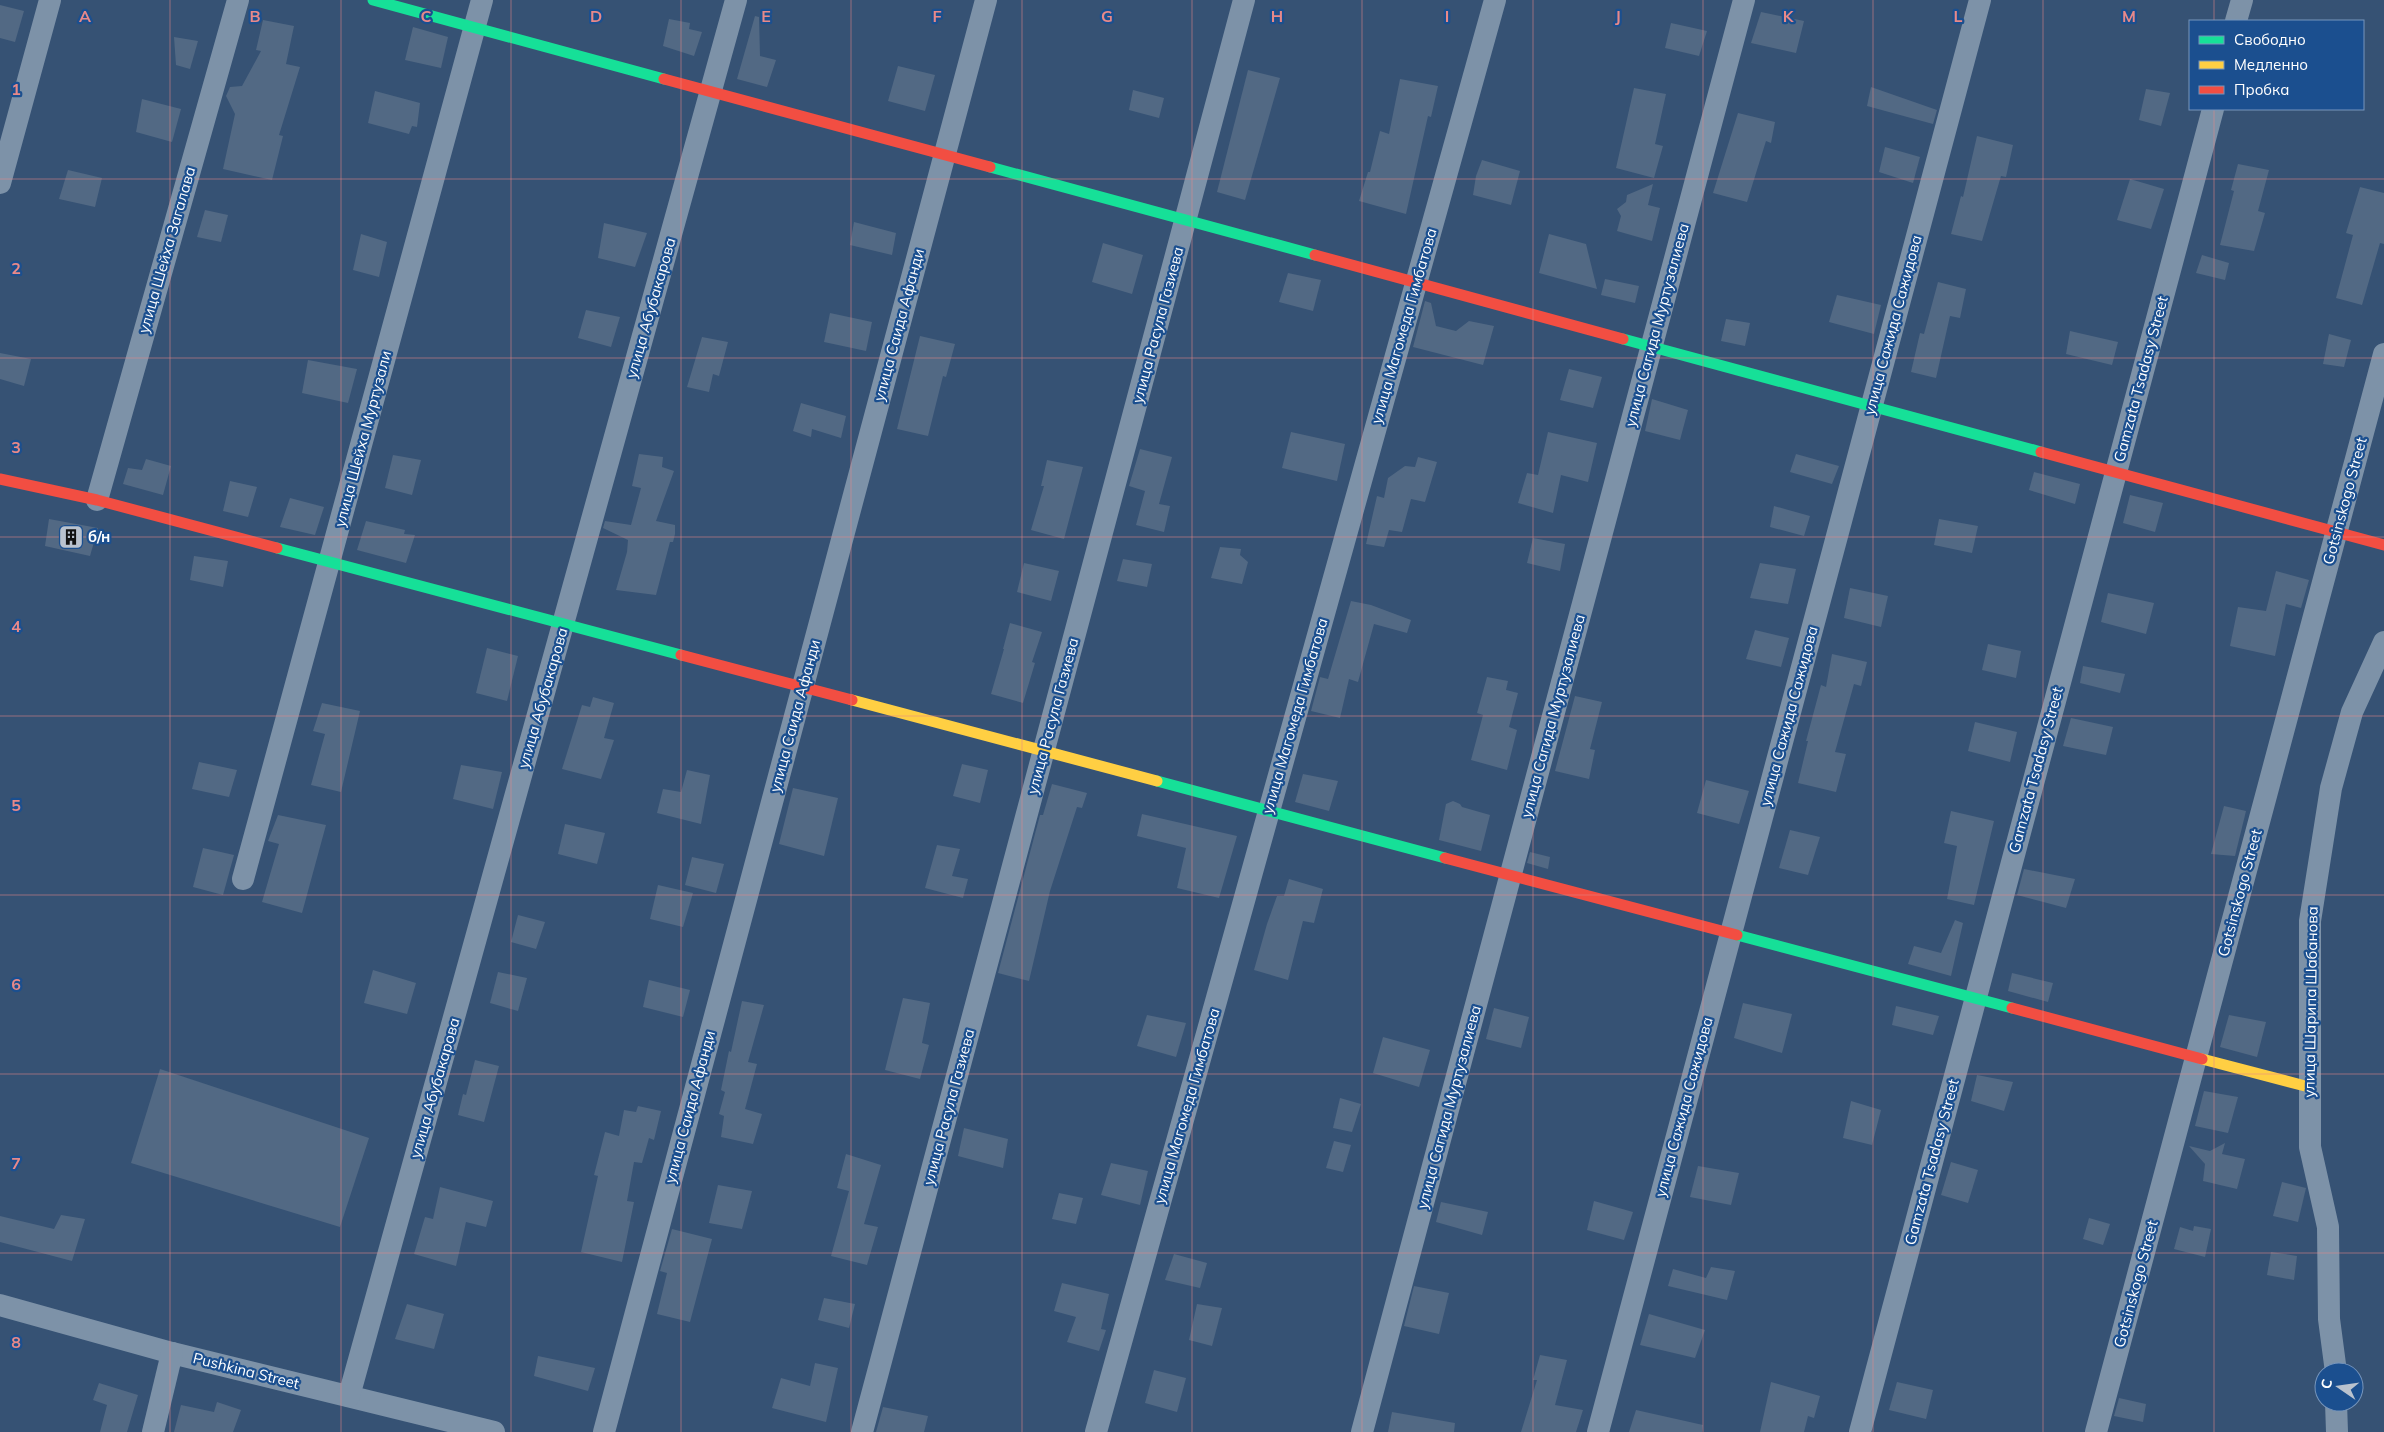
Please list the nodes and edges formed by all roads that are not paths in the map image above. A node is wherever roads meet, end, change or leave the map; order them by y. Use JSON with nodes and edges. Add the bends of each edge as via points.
{"nodes":[{"id":1,"x":50,"y":0,"type":"edge"},
{"id":2,"x":238,"y":0,"type":"edge"},
{"id":3,"x":373,"y":0,"type":"edge"},
{"id":4,"x":482,"y":0,"type":"edge"},
{"id":5,"x":736,"y":0,"type":"edge"},
{"id":6,"x":986,"y":0,"type":"edge"},
{"id":7,"x":1244,"y":0,"type":"edge"},
{"id":8,"x":1495,"y":0,"type":"edge"},
{"id":9,"x":1744,"y":0,"type":"edge"},
{"id":10,"x":1980,"y":0,"type":"edge"},
{"id":11,"x":2242,"y":0,"type":"edge"},
{"id":12,"x":2236,"y":20,"type":"edge"},
{"id":13,"x":474,"y":28,"type":"junction"},
{"id":14,"x":711,"y":92,"type":"junction"},
{"id":15,"x":2213,"y":110,"type":"edge"},
{"id":16,"x":945,"y":155,"type":"junction"},
{"id":17,"x":0,"y":183,"type":"edge"},
{"id":18,"x":1186,"y":220,"type":"junction"},
{"id":19,"x":1416,"y":282,"type":"junction"},
{"id":20,"x":1652,"y":346,"type":"junction"},
{"id":21,"x":2384,"y":354,"type":"edge"},
{"id":22,"x":1872,"y":405,"type":"junction"},
{"id":23,"x":2116,"y":472,"type":"junction"},
{"id":24,"x":0,"y":478,"type":"edge"},
{"id":25,"x":97,"y":500,"type":"junction"},
{"id":26,"x":2336,"y":531,"type":"junction"},
{"id":27,"x":2384,"y":545,"type":"edge"},
{"id":28,"x":329,"y":562,"type":"junction"},
{"id":29,"x":564,"y":624,"type":"junction"},
{"id":30,"x":2384,"y":642,"type":"edge"},
{"id":31,"x":802,"y":687,"type":"junction"},
{"id":32,"x":1044,"y":751,"type":"junction"},
{"id":33,"x":1269,"y":811,"type":"junction"},
{"id":34,"x":1511,"y":875,"type":"junction"},
{"id":35,"x":243,"y":879,"type":"dead end"},
{"id":36,"x":1731,"y":934,"type":"junction"},
{"id":37,"x":1975,"y":999,"type":"junction"},
{"id":38,"x":2196,"y":1057,"type":"junction"},
{"id":39,"x":2309,"y":1087,"type":"junction"},
{"id":40,"x":0,"y":1305,"type":"edge"},
{"id":41,"x":172,"y":1353,"type":"junction"},
{"id":42,"x":2335,"y":1362,"type":"edge"},
{"id":43,"x":349,"y":1396,"type":"junction"},
{"id":44,"x":2336,"y":1412,"type":"edge"},
{"id":45,"x":486,"y":1431,"type":"edge"},
{"id":46,"x":152,"y":1432,"type":"edge"},
{"id":47,"x":604,"y":1432,"type":"edge"},
{"id":48,"x":862,"y":1432,"type":"edge"},
{"id":49,"x":1096,"y":1432,"type":"edge"},
{"id":50,"x":1362,"y":1432,"type":"edge"},
{"id":51,"x":1598,"y":1432,"type":"edge"},
{"id":52,"x":1860,"y":1432,"type":"edge"},
{"id":53,"x":2096,"y":1432,"type":"edge"},
{"id":54,"x":2337,"y":1432,"type":"edge"}],
"edges":[{"from":1,"to":17,"type":"street"},
{"from":2,"to":25,"type":"street","name":"улица Шейха Загалава"},
{"from":3,"to":13,"type":"street"},
{"from":4,"to":13,"type":"street","name":"улица Шейха Муртузали"},
{"from":5,"to":14,"type":"street","name":"улица Абубакарова"},
{"from":6,"to":16,"type":"street","name":"улица Саида Афанди"},
{"from":7,"to":18,"type":"street","name":"улица Расула Газиева"},
{"from":8,"to":19,"type":"street","name":"улица Магомеда Гимбатова"},
{"from":9,"to":20,"type":"street","name":"улица Сагида Муртузалиева"},
{"from":10,"to":22,"type":"street","name":"улица Сажида Сажидова"},
{"from":11,"to":12,"type":"street"},
{"from":13,"to":14,"type":"street"},
{"from":13,"to":28,"type":"street","name":"улица Шейха Муртузали"},
{"from":14,"to":16,"type":"street"},
{"from":14,"to":29,"type":"street","name":"улица Абубакарова"},
{"from":15,"to":23,"type":"street","name":"Gamzata Tsadasy Street"},
{"from":16,"to":18,"type":"street"},
{"from":16,"to":31,"type":"street","name":"улица Саида Афанди"},
{"from":18,"to":19,"type":"street"},
{"from":18,"to":32,"type":"street","name":"улица Расула Газиева"},
{"from":19,"to":20,"type":"street"},
{"from":19,"to":33,"type":"street","name":"улица Магомеда Гимбатова"},
{"from":20,"to":22,"type":"street"},
{"from":20,"to":34,"type":"street","name":"улица Сагида Муртузалиева"},
{"from":21,"to":26,"type":"street","name":"Gotsinskogo Street"},
{"from":22,"to":23,"type":"street"},
{"from":22,"to":36,"type":"street","name":"улица Сажида Сажидова"},
{"from":23,"to":26,"type":"street"},
{"from":23,"to":37,"type":"street","name":"Gamzata Tsadasy Street"},
{"from":24,"to":25,"type":"street"},
{"from":25,"to":28,"type":"street"},
{"from":26,"to":27,"type":"street"},
{"from":26,"to":38,"type":"street","name":"Gotsinskogo Street"},
{"from":28,"to":29,"type":"street"},
{"from":28,"to":35,"type":"street","name":"улица Шейха Муртузали"},
{"from":29,"to":31,"type":"street"},
{"from":29,"to":43,"type":"street","name":"улица Абубакарова"},
{"from":30,"to":39,"type":"street","name":"улица Шарипа Шабанова","via":[[2352,712],[2331,788],[2310,921]]},
{"from":31,"to":32,"type":"street"},
{"from":31,"to":47,"type":"street","name":"улица Саида Афанди"},
{"from":32,"to":33,"type":"street"},
{"from":32,"to":48,"type":"street","name":"улица Расула Газиева"},
{"from":33,"to":34,"type":"street"},
{"from":33,"to":49,"type":"street","name":"улица Магомеда Гимбатова"},
{"from":34,"to":36,"type":"street"},
{"from":34,"to":50,"type":"street","name":"улица Сагида Муртузалиева"},
{"from":36,"to":37,"type":"street"},
{"from":36,"to":51,"type":"street","name":"улица Сажида Сажидова"},
{"from":37,"to":38,"type":"street"},
{"from":37,"to":52,"type":"street","name":"Gamzata Tsadasy Street"},
{"from":38,"to":39,"type":"street"},
{"from":38,"to":53,"type":"street","name":"Gotsinskogo Street"},
{"from":39,"to":42,"type":"street","name":"улица Шарипа Шабанова","via":[[2310,1147],[2328,1227],[2329,1319]]},
{"from":40,"to":41,"type":"street","name":"Pushkina Street"},
{"from":41,"to":43,"type":"street","name":"Pushkina Street"},
{"from":41,"to":46,"type":"street"},
{"from":43,"to":45,"type":"street","name":"Pushkina Street"},
{"from":44,"to":54,"type":"street"}]}
